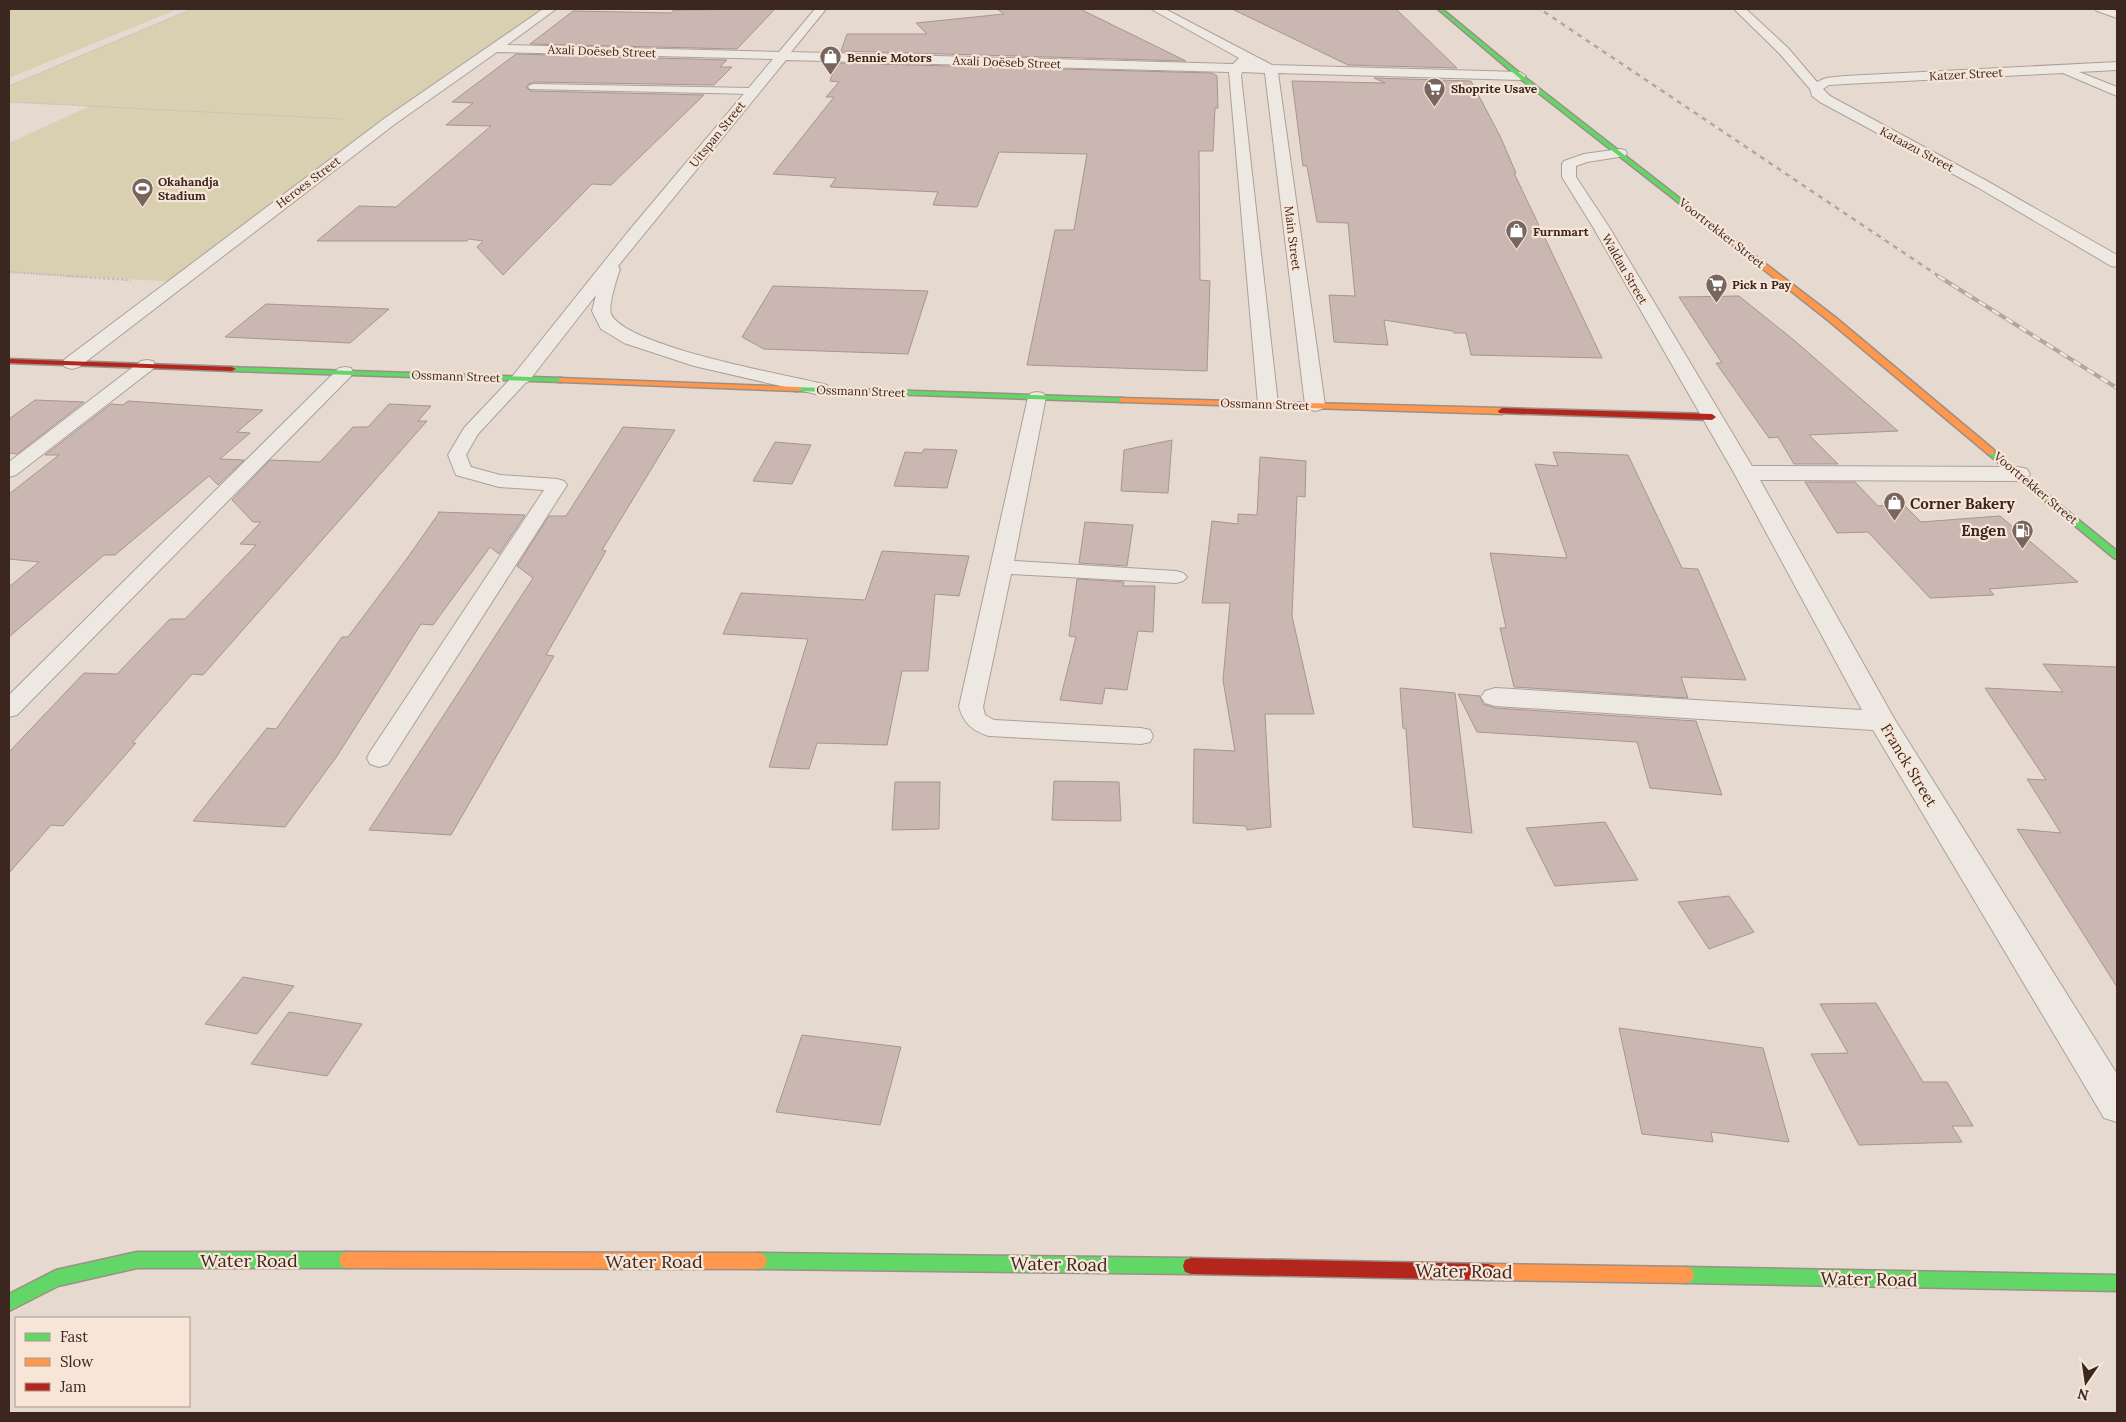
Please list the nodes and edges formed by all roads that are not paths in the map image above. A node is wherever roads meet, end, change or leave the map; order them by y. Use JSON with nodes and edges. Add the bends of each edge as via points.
{"nodes":[{"id":1,"x":550,"y":9,"type":"edge"},
{"id":2,"x":821,"y":9,"type":"edge"},
{"id":3,"x":1157,"y":9,"type":"edge"},
{"id":4,"x":1440,"y":9,"type":"edge"},
{"id":5,"x":1740,"y":9,"type":"edge"},
{"id":6,"x":2101,"y":9,"type":"edge"},
{"id":7,"x":2117,"y":15,"type":"edge"},
{"id":8,"x":494,"y":48,"type":"junction"},
{"id":9,"x":783,"y":56,"type":"junction"},
{"id":10,"x":1241,"y":63,"type":"junction"},
{"id":11,"x":2117,"y":66,"type":"edge"},
{"id":12,"x":2060,"y":69,"type":"junction"},
{"id":13,"x":1271,"y":70,"type":"junction"},
{"id":14,"x":1520,"y":76,"type":"junction"},
{"id":15,"x":534,"y":87,"type":"dead end"},
{"id":16,"x":1816,"y":88,"type":"junction"},
{"id":17,"x":752,"y":91,"type":"junction"},
{"id":18,"x":2117,"y":92,"type":"edge"},
{"id":19,"x":1620,"y":153,"type":"junction"},
{"id":20,"x":614,"y":260,"type":"junction"},
{"id":21,"x":2117,"y":262,"type":"edge"},
{"id":22,"x":9,"y":361,"type":"edge"},
{"id":23,"x":72,"y":363,"type":"junction"},
{"id":24,"x":147,"y":365,"type":"junction"},
{"id":25,"x":345,"y":372,"type":"junction"},
{"id":26,"x":522,"y":378,"type":"junction"},
{"id":27,"x":820,"y":389,"type":"junction"},
{"id":28,"x":1037,"y":397,"type":"junction"},
{"id":29,"x":1268,"y":404,"type":"junction"},
{"id":30,"x":1315,"y":405,"type":"junction"},
{"id":31,"x":1712,"y":417,"type":"junction"},
{"id":32,"x":9,"y":471,"type":"edge"},
{"id":33,"x":1745,"y":473,"type":"junction"},
{"id":34,"x":2020,"y":474,"type":"junction"},
{"id":35,"x":2117,"y":556,"type":"edge"},
{"id":36,"x":1002,"y":566,"type":"junction"},
{"id":37,"x":1176,"y":577,"type":"dead end"},
{"id":38,"x":1495,"y":697,"type":"dead end"},
{"id":39,"x":9,"y":709,"type":"edge"},
{"id":40,"x":1882,"y":721,"type":"junction"},
{"id":41,"x":1141,"y":736,"type":"dead end"},
{"id":42,"x":379,"y":758,"type":"dead end"},
{"id":43,"x":2117,"y":1106,"type":"edge"},
{"id":44,"x":2117,"y":1283,"type":"edge"},
{"id":45,"x":9,"y":1303,"type":"edge"}],
"edges":[{"from":1,"to":8,"type":"street","name":"Heroes Street"},
{"from":2,"to":9,"type":"street","name":"Uitspan Street"},
{"from":3,"to":10,"type":"street"},
{"from":4,"to":14,"type":"street","name":"Voortrekker Street"},
{"from":5,"to":16,"type":"street","name":"Kataazu Street","via":[[1784,51]]},
{"from":6,"to":7,"type":"street"},
{"from":8,"to":9,"type":"street","name":"Axali Doëseb Street"},
{"from":8,"to":23,"type":"street","name":"Heroes Street","via":[[390,121]]},
{"from":9,"to":10,"type":"street","name":"Axali Doëseb Street"},
{"from":9,"to":17,"type":"street","name":"Uitspan Street"},
{"from":10,"to":13,"type":"street"},
{"from":10,"to":29,"type":"street","via":[[1235,76]]},
{"from":11,"to":12,"type":"street","name":"Katzer Street"},
{"from":12,"to":16,"type":"street","name":"Katzer Street","via":[[1845,80],[1826,82]]},
{"from":12,"to":18,"type":"street"},
{"from":13,"to":14,"type":"street"},
{"from":13,"to":30,"type":"street","name":"Main Street"},
{"from":14,"to":19,"type":"street","name":"Voortrekker Street"},
{"from":15,"to":17,"type":"lane"},
{"from":16,"to":21,"type":"street","name":"Kataazu Street","via":[[1825,99]]},
{"from":17,"to":20,"type":"street","name":"Uitspan Street"},
{"from":19,"to":31,"type":"street","name":"Waldau Street","via":[[1584,158],[1569,164],[1569,177]]},
{"from":19,"to":34,"type":"street","name":"Voortrekker Street","via":[[1832,319]]},
{"from":20,"to":26,"type":"street","name":"Uitspan Street"},
{"from":20,"to":27,"type":"street","name":"Uitspan Street","via":[[601,311],[608,325],[631,338],[701,362]]},
{"from":22,"to":23,"type":"street","name":"Ossmann Street"},
{"from":23,"to":24,"type":"street","name":"Ossmann Street"},
{"from":24,"to":25,"type":"street","name":"Ossmann Street"},
{"from":24,"to":32,"type":"lane"},
{"from":25,"to":26,"type":"street","name":"Ossmann Street"},
{"from":25,"to":39,"type":"lane"},
{"from":26,"to":27,"type":"street","name":"Ossmann Street"},
{"from":26,"to":42,"type":"lane","via":[[470,432],[457,455],[463,471],[499,481],[557,485]]},
{"from":27,"to":28,"type":"street","name":"Ossmann Street"},
{"from":28,"to":29,"type":"street","name":"Ossmann Street"},
{"from":28,"to":36,"type":"lane"},
{"from":29,"to":30,"type":"street","name":"Ossmann Street"},
{"from":30,"to":31,"type":"street","name":"Ossmann Street"},
{"from":31,"to":33,"type":"street","name":"Franck Street"},
{"from":33,"to":34,"type":"street"},
{"from":33,"to":40,"type":"street","name":"Franck Street"},
{"from":34,"to":35,"type":"street","name":"Voortrekker Street"},
{"from":36,"to":37,"type":"lane"},
{"from":36,"to":41,"type":"lane","via":[[971,707],[975,719],[989,728]]},
{"from":38,"to":40,"type":"street"},
{"from":40,"to":43,"type":"street","name":"Franck Street"},
{"from":44,"to":45,"type":"street","name":"Water Road","via":[[887,1261],[137,1260],[56,1278]]}]}
